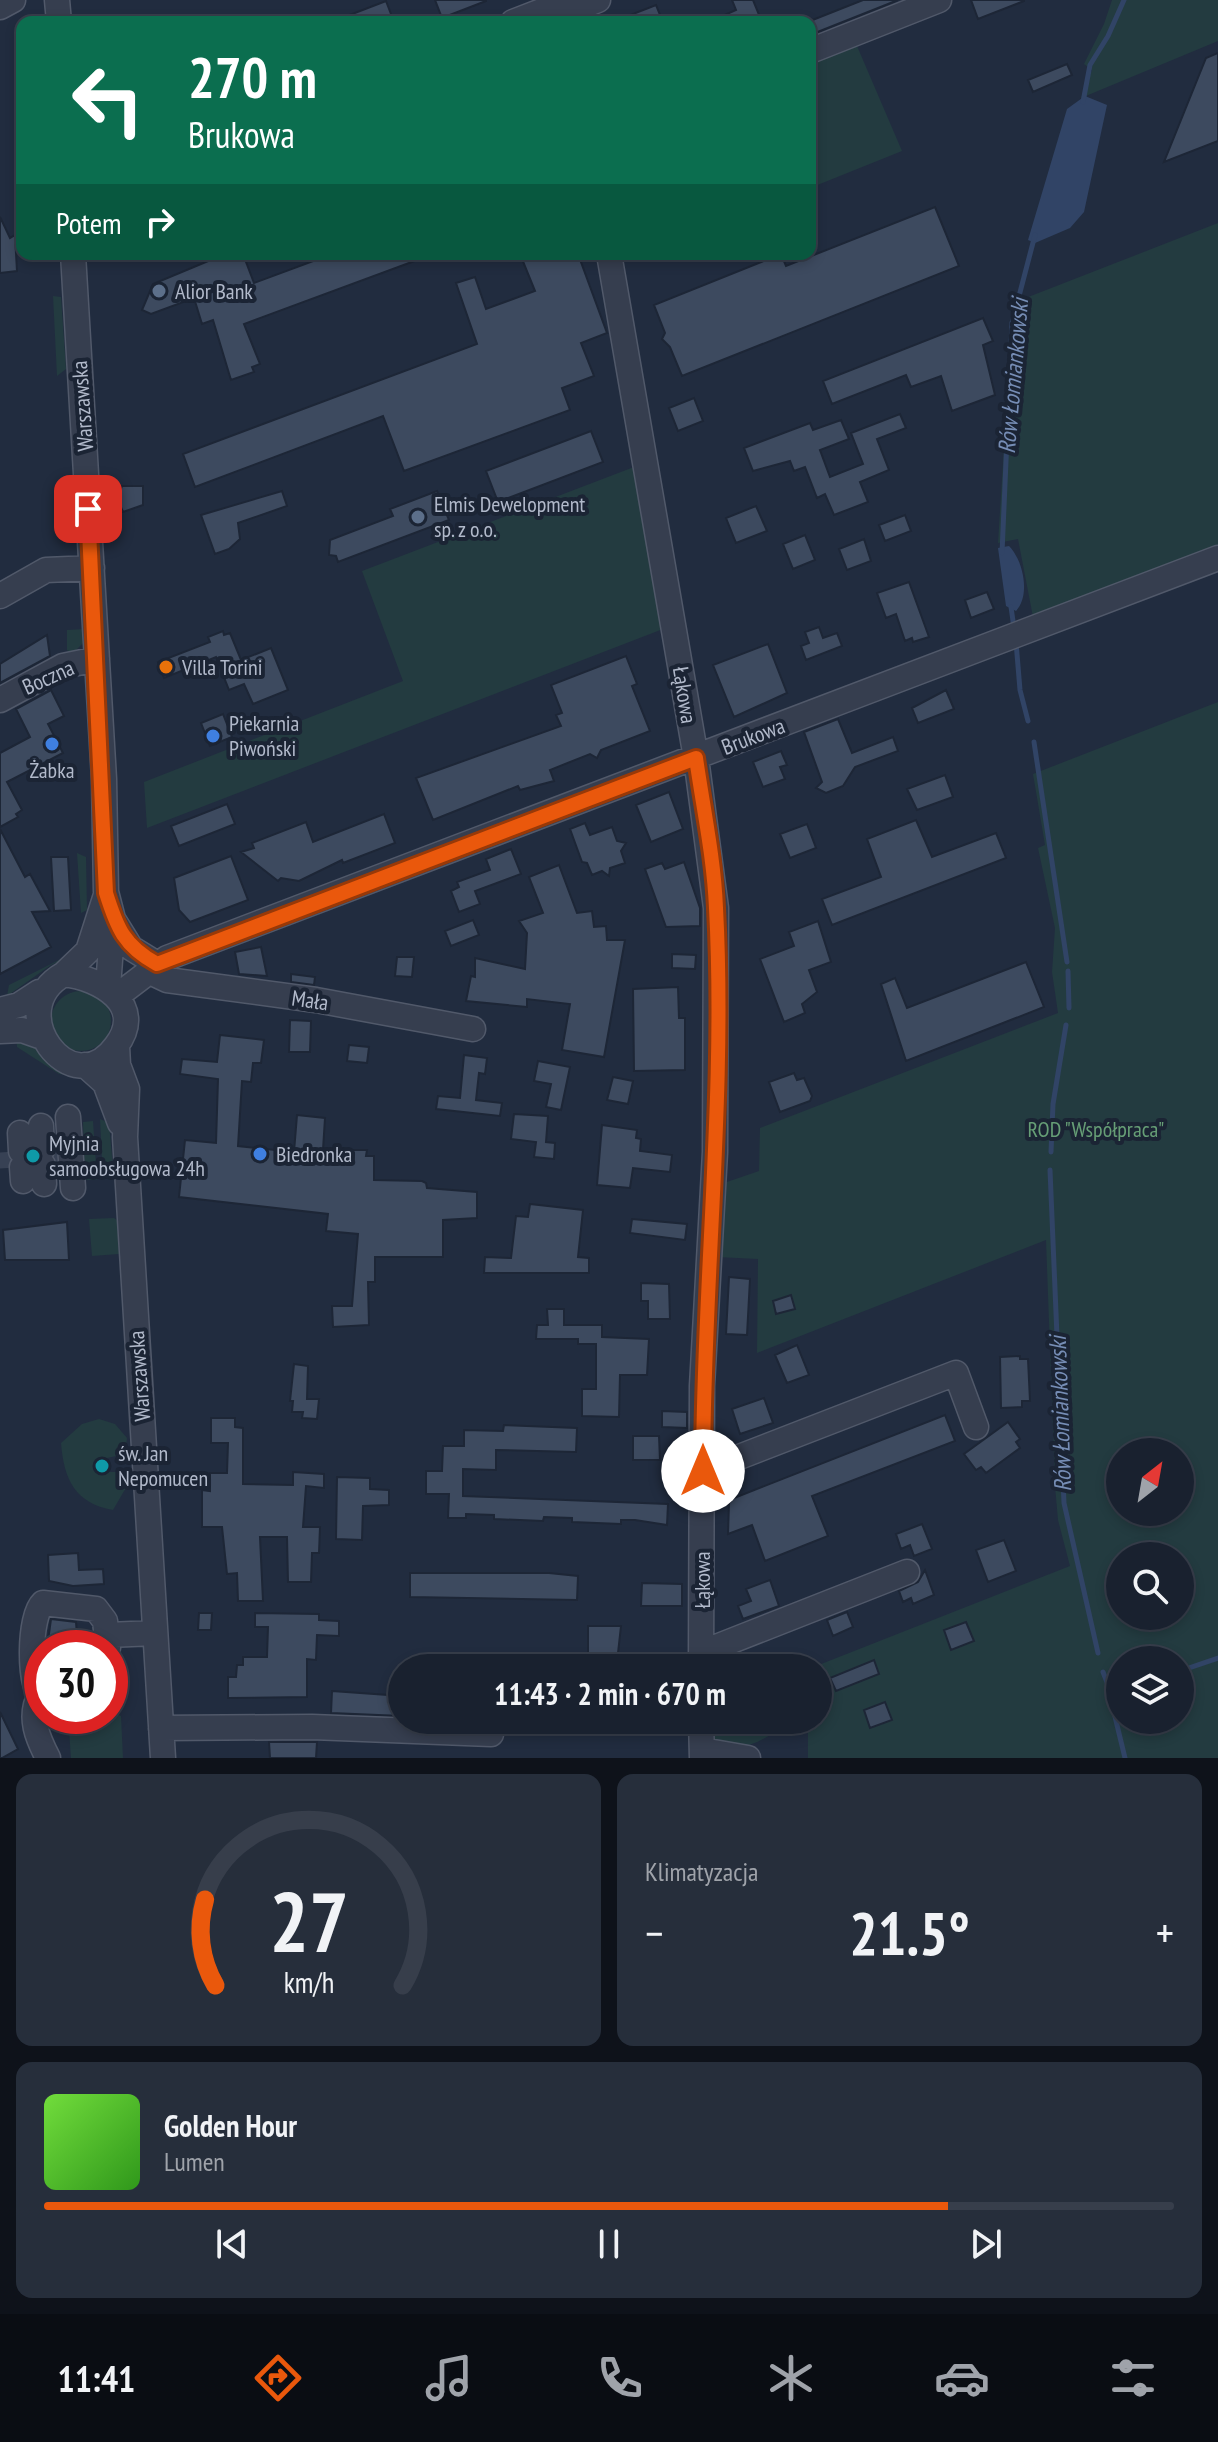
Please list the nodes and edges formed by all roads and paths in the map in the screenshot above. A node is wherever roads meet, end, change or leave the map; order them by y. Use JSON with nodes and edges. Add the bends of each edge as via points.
{"nodes":[{"id":1,"x":13,"y":0,"type":"edge"},
{"id":2,"x":598,"y":0,"type":"edge"},
{"id":3,"x":939,"y":0,"type":"edge"},
{"id":4,"x":0,"y":7,"type":"edge"},
{"id":5,"x":559,"y":10,"type":"edge"},
{"id":6,"x":536,"y":16,"type":"edge"},
{"id":7,"x":816,"y":49,"type":"edge"},
{"id":8,"x":73,"y":260,"type":"edge"},
{"id":9,"x":610,"y":260,"type":"edge"},
{"id":10,"x":1218,"y":558,"type":"edge"},
{"id":11,"x":92,"y":568,"type":"junction"},
{"id":12,"x":0,"y":596,"type":"edge"},
{"id":13,"x":97,"y":659,"type":"junction"},
{"id":14,"x":0,"y":700,"type":"edge"},
{"id":15,"x":696,"y":758,"type":"junction"},
{"id":16,"x":106,"y":893,"type":"junction"},
{"id":17,"x":113,"y":919,"type":"junction"},
{"id":18,"x":153,"y":967,"type":"junction"},
{"id":19,"x":64,"y":974,"type":"junction"},
{"id":20,"x":39,"y":992,"type":"junction"},
{"id":21,"x":112,"y":992,"type":"junction"},
{"id":22,"x":0,"y":1010,"type":"edge"},
{"id":23,"x":473,"y":1029,"type":"dead end"},
{"id":24,"x":0,"y":1031,"type":"edge"},
{"id":25,"x":39,"y":1036,"type":"junction"},
{"id":26,"x":117,"y":1046,"type":"junction"},
{"id":27,"x":85,"y":1065,"type":"junction"},
{"id":28,"x":125,"y":1137,"type":"junction"},
{"id":29,"x":976,"y":1427,"type":"dead end"},
{"id":30,"x":703,"y":1471,"type":"junction"},
{"id":31,"x":907,"y":1572,"type":"dead end"},
{"id":32,"x":33,"y":1630,"type":"edge"},
{"id":33,"x":106,"y":1630,"type":"edge"},
{"id":34,"x":155,"y":1633,"type":"junction"},
{"id":35,"x":128,"y":1638,"type":"edge"},
{"id":36,"x":701,"y":1654,"type":"edge"},
{"id":37,"x":715,"y":1654,"type":"edge"},
{"id":38,"x":161,"y":1728,"type":"junction"},
{"id":39,"x":388,"y":1730,"type":"edge"},
{"id":40,"x":35,"y":1734,"type":"edge"},
{"id":41,"x":701,"y":1734,"type":"edge"},
{"id":42,"x":702,"y":1754,"type":"edge"},
{"id":43,"x":48,"y":1758,"type":"edge"},
{"id":44,"x":163,"y":1758,"type":"edge"},
{"id":45,"x":748,"y":1758,"type":"edge"}],
"edges":[{"from":1,"to":4,"type":"street"},
{"from":2,"to":5,"type":"street"},
{"from":3,"to":7,"type":"street"},
{"from":5,"to":6,"type":"street"},
{"from":8,"to":11,"type":"street","name":"Warszawska"},
{"from":9,"to":15,"type":"street","name":"Łąkowa"},
{"from":10,"to":15,"type":"street","name":"Brukowa"},
{"from":11,"to":12,"type":"street","via":[[46,570]]},
{"from":11,"to":13,"type":"street","name":"Warszawska"},
{"from":13,"to":14,"type":"street","name":"Boczna","via":[[63,666]]},
{"from":13,"to":16,"type":"street","name":"Warszawska"},
{"from":15,"to":18,"type":"street","name":"Brukowa"},
{"from":15,"to":30,"type":"street","name":"Łąkowa","via":[[716,908],[715,1152],[702,1386]]},
{"from":16,"to":17,"type":"street","name":"Warszawska"},
{"from":16,"to":19,"type":"street","name":"Warszawska","via":[[88,951]]},
{"from":17,"to":18,"type":"street","name":"Warszawska","via":[[131,948]]},
{"from":17,"to":21,"type":"street","name":"Warszawska"},
{"from":18,"to":21,"type":"street","name":"Brukowa"},
{"from":18,"to":23,"type":"street","name":"Mała","via":[[167,980]]},
{"from":19,"to":20,"type":"street"},
{"from":19,"to":21,"type":"street","via":[[84,976]]},
{"from":20,"to":22,"type":"street"},
{"from":20,"to":25,"type":"street","via":[[34,1009]]},
{"from":21,"to":26,"type":"street","via":[[124,1023]]},
{"from":24,"to":25,"type":"street"},
{"from":25,"to":27,"type":"street","via":[[58,1059]]},
{"from":26,"to":27,"type":"street"},
{"from":26,"to":28,"type":"street","name":"Warszawska","via":[[127,1089]]},
{"from":27,"to":28,"type":"street","name":"Warszawska","via":[[105,1083]]},
{"from":28,"to":34,"type":"street","name":"Warszawska"},
{"from":29,"to":30,"type":"street","via":[[956,1373]]},
{"from":30,"to":36,"type":"street","name":"Łąkowa"},
{"from":31,"to":37,"type":"street"},
{"from":32,"to":33,"type":"street","via":[[43,1603],[89,1606],[103,1616]]},
{"from":34,"to":35,"type":"street"},
{"from":34,"to":38,"type":"street","name":"Warszawska"},
{"from":38,"to":39,"type":"street"},
{"from":38,"to":44,"type":"street","name":"Warszawska"},
{"from":40,"to":43,"type":"street"},
{"from":41,"to":42,"type":"street"},
{"from":42,"to":45,"type":"street"}]}
